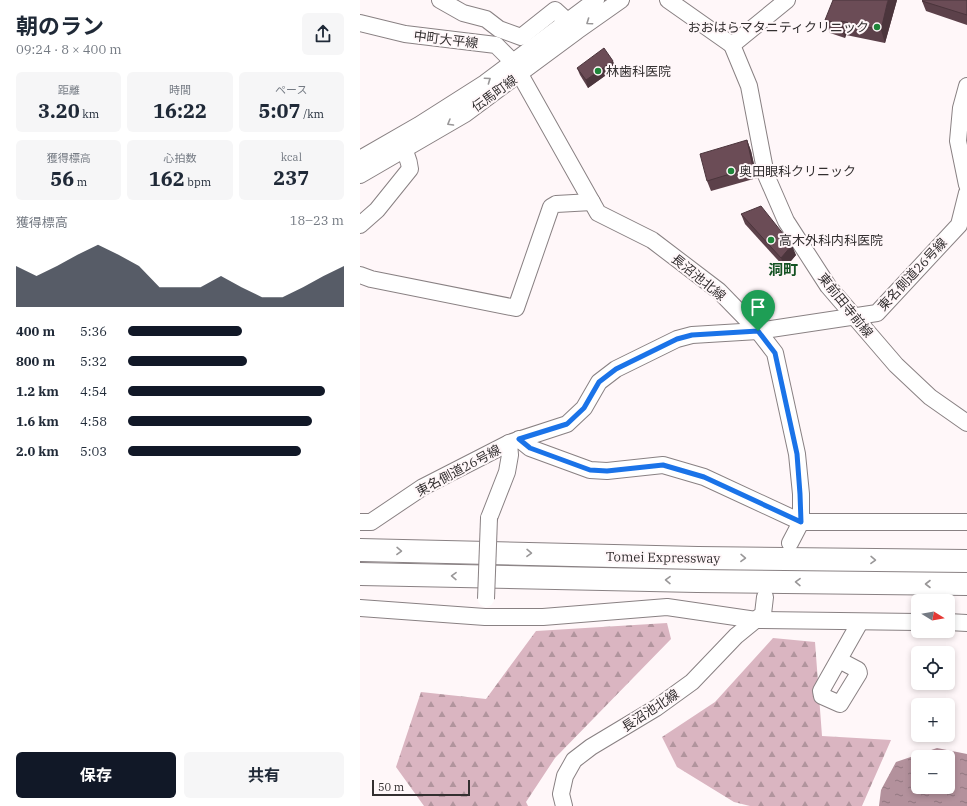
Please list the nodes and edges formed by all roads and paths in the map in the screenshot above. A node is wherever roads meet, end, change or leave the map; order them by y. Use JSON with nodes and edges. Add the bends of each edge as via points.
{"nodes":[{"id":1,"x":596,"y":0,"type":"edge"},
{"id":2,"x":621,"y":0,"type":"edge"},
{"id":3,"x":668,"y":0,"type":"edge"},
{"id":4,"x":787,"y":0,"type":"edge"},
{"id":5,"x":443,"y":1,"type":"edge"},
{"id":6,"x":567,"y":21,"type":"junction"},
{"id":7,"x":360,"y":23,"type":"edge"},
{"id":8,"x":732,"y":45,"type":"junction"},
{"id":9,"x":516,"y":68,"type":"junction"},
{"id":10,"x":967,"y":86,"type":"edge"},
{"id":11,"x":401,"y":143,"type":"junction"},
{"id":12,"x":360,"y":159,"type":"edge"},
{"id":13,"x":360,"y":175,"type":"edge"},
{"id":14,"x":967,"y":185,"type":"edge"},
{"id":15,"x":967,"y":193,"type":"edge"},
{"id":16,"x":592,"y":202,"type":"junction"},
{"id":17,"x":360,"y":225,"type":"edge"},
{"id":18,"x":360,"y":275,"type":"edge"},
{"id":19,"x":854,"y":317,"type":"junction"},
{"id":20,"x":758,"y":331,"type":"junction"},
{"id":21,"x":967,"y":423,"type":"edge"},
{"id":22,"x":514,"y":441,"type":"junction"},
{"id":23,"x":360,"y":522,"type":"edge"},
{"id":24,"x":801,"y":522,"type":"junction"},
{"id":25,"x":967,"y":522,"type":"edge"},
{"id":26,"x":790,"y":543,"type":"dead end"},
{"id":27,"x":360,"y":550,"type":"edge"},
{"id":28,"x":967,"y":561,"type":"edge"},
{"id":29,"x":360,"y":574,"type":"edge"},
{"id":30,"x":967,"y":584,"type":"edge"},
{"id":31,"x":765,"y":597,"type":"dead end"},
{"id":32,"x":360,"y":608,"type":"edge"},
{"id":33,"x":485,"y":617,"type":"junction"},
{"id":34,"x":756,"y":620,"type":"junction"},
{"id":35,"x":860,"y":622,"type":"junction"},
{"id":36,"x":911,"y":622,"type":"edge"},
{"id":37,"x":955,"y":622,"type":"edge"},
{"id":38,"x":967,"y":623,"type":"edge"},
{"id":39,"x":839,"y":660,"type":"dead end"},
{"id":40,"x":564,"y":806,"type":"edge"}],
"edges":[{"from":1,"to":6,"type":"street","name":"伝馬町線"},
{"from":2,"to":9,"type":"street","name":"伝馬町線","one_way":true,"via":[[577,31]]},
{"from":3,"to":8,"type":"street"},
{"from":4,"to":8,"type":"street"},
{"from":5,"to":6,"type":"street","via":[[463,13],[486,19],[499,29],[521,37],[555,10]]},
{"from":6,"to":9,"type":"street","name":"伝馬町線"},
{"from":7,"to":9,"type":"street","name":"中町大平線","via":[[405,34],[496,45]]},
{"from":8,"to":19,"type":"street","name":"東前田寺前線","via":[[749,86],[766,175],[786,221],[828,286]]},
{"from":9,"to":11,"type":"street","name":"伝馬町線","via":[[464,114]]},
{"from":9,"to":16,"type":"street","name":"長沼池北線"},
{"from":10,"to":14,"type":"street","via":[[961,108],[958,141]]},
{"from":11,"to":12,"type":"street","name":"伝馬町線"},
{"from":11,"to":13,"type":"street","name":"伝馬町線"},
{"from":11,"to":17,"type":"street","via":[[410,169],[377,210]]},
{"from":15,"to":19,"type":"street","name":"東名側道26号線","via":[[959,225],[877,313]]},
{"from":16,"to":18,"type":"street","via":[[556,204],[551,207],[516,308]]},
{"from":16,"to":20,"type":"street","name":"長沼池北線","via":[[598,213],[652,240],[719,291]]},
{"from":19,"to":20,"type":"street","name":"東名側道26号線"},
{"from":19,"to":21,"type":"street","name":"東前田寺前線","via":[[896,365],[930,397]]},
{"from":20,"to":22,"type":"street","name":"東名側道26号線","via":[[692,335],[677,339],[616,369],[599,382],[584,408],[567,424]]},
{"from":20,"to":24,"type":"street","name":"長沼池北線","via":[[775,353],[797,454]]},
{"from":22,"to":23,"type":"street","name":"東名側道26号線","via":[[423,487],[371,522]]},
{"from":22,"to":24,"type":"street","via":[[590,470],[607,471],[663,465],[704,477]]},
{"from":22,"to":33,"type":"street","bridge":true,"via":[[507,472],[489,518]]},
{"from":24,"to":25,"type":"street"},
{"from":24,"to":26,"type":"street"},
{"from":27,"to":28,"type":"highway","name":"Tomei Expressway","one_way":true},
{"from":30,"to":29,"type":"highway","name":"Tomei Expressway","one_way":true},
{"from":31,"to":34,"type":"street","via":[[763,614]]},
{"from":32,"to":33,"type":"street"},
{"from":33,"to":34,"type":"street","via":[[543,617],[667,607]]},
{"from":34,"to":35,"type":"street"},
{"from":34,"to":40,"type":"street","name":"長沼池北線","via":[[736,636],[692,682],[574,760],[565,776],[561,794]]},
{"from":35,"to":36,"type":"street"},
{"from":35,"to":39,"type":"street"},
{"from":37,"to":38,"type":"street"}]}
